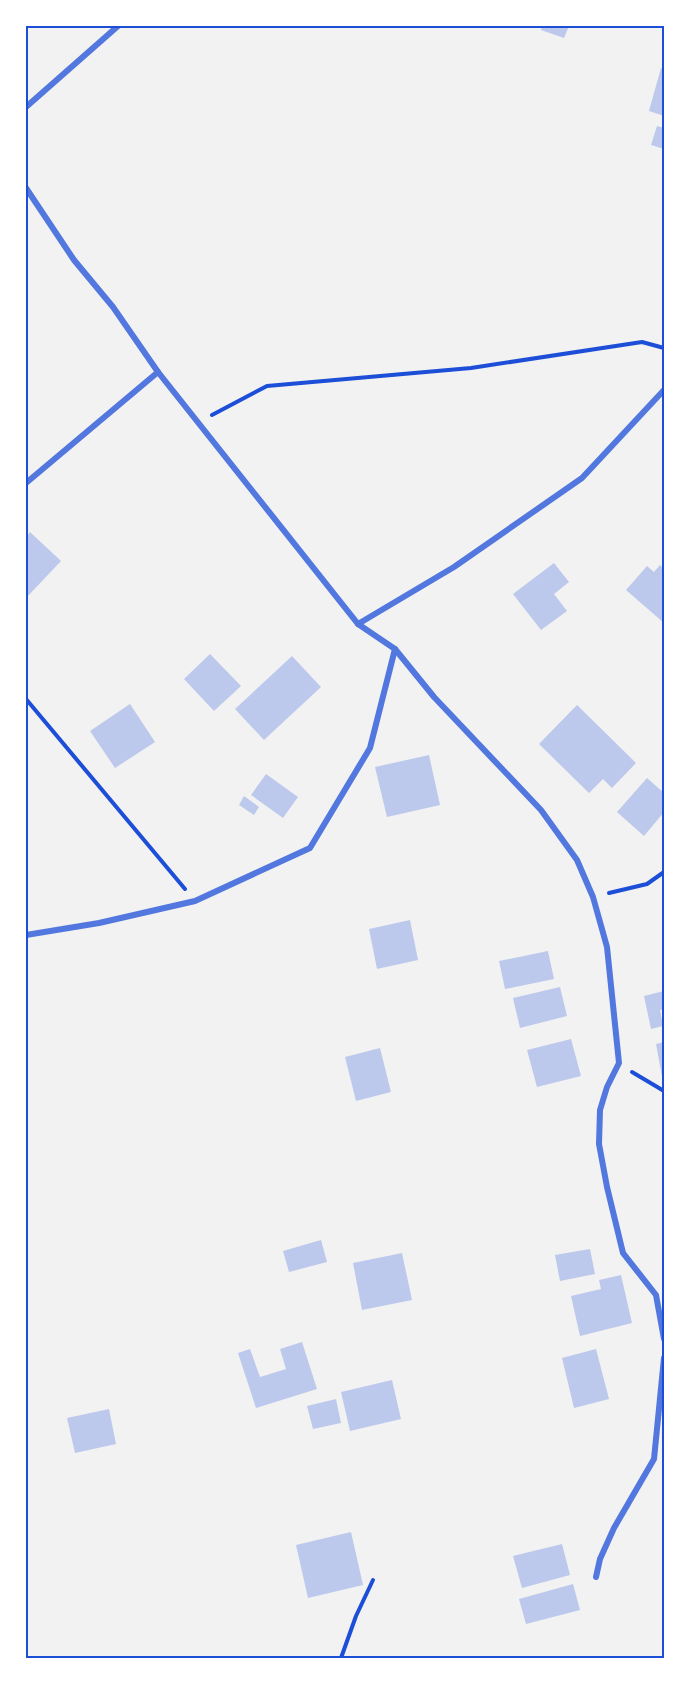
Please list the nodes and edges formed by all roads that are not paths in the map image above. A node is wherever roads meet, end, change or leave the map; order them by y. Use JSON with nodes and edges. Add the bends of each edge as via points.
{"nodes":[{"id":1,"x":118,"y":26,"type":"edge"},
{"id":2,"x":26,"y":106,"type":"edge"},
{"id":3,"x":26,"y":188,"type":"edge"},
{"id":4,"x":158,"y":372,"type":"junction"},
{"id":5,"x":664,"y":390,"type":"edge"},
{"id":6,"x":26,"y":483,"type":"edge"},
{"id":7,"x":358,"y":624,"type":"junction"},
{"id":8,"x":395,"y":650,"type":"junction"},
{"id":9,"x":26,"y":935,"type":"edge"},
{"id":10,"x":664,"y":1339,"type":"edge"},
{"id":11,"x":664,"y":1358,"type":"edge"},
{"id":12,"x":596,"y":1577,"type":"dead end"}],
"edges":[{"from":1,"to":2,"type":"street"},
{"from":3,"to":4,"type":"street"},
{"from":4,"to":6,"type":"street"},
{"from":4,"to":7,"type":"street"},
{"from":5,"to":7,"type":"street","via":[[582,478],[454,567]]},
{"from":7,"to":8,"type":"street"},
{"from":8,"to":9,"type":"street","via":[[370,747],[310,848],[195,901]]},
{"from":8,"to":10,"type":"street","via":[[541,810],[578,860],[593,897],[607,947],[619,1063],[600,1110],[599,1144],[623,1252],[656,1295]]},
{"from":11,"to":12,"type":"street","via":[[654,1459],[614,1528]]}]}
